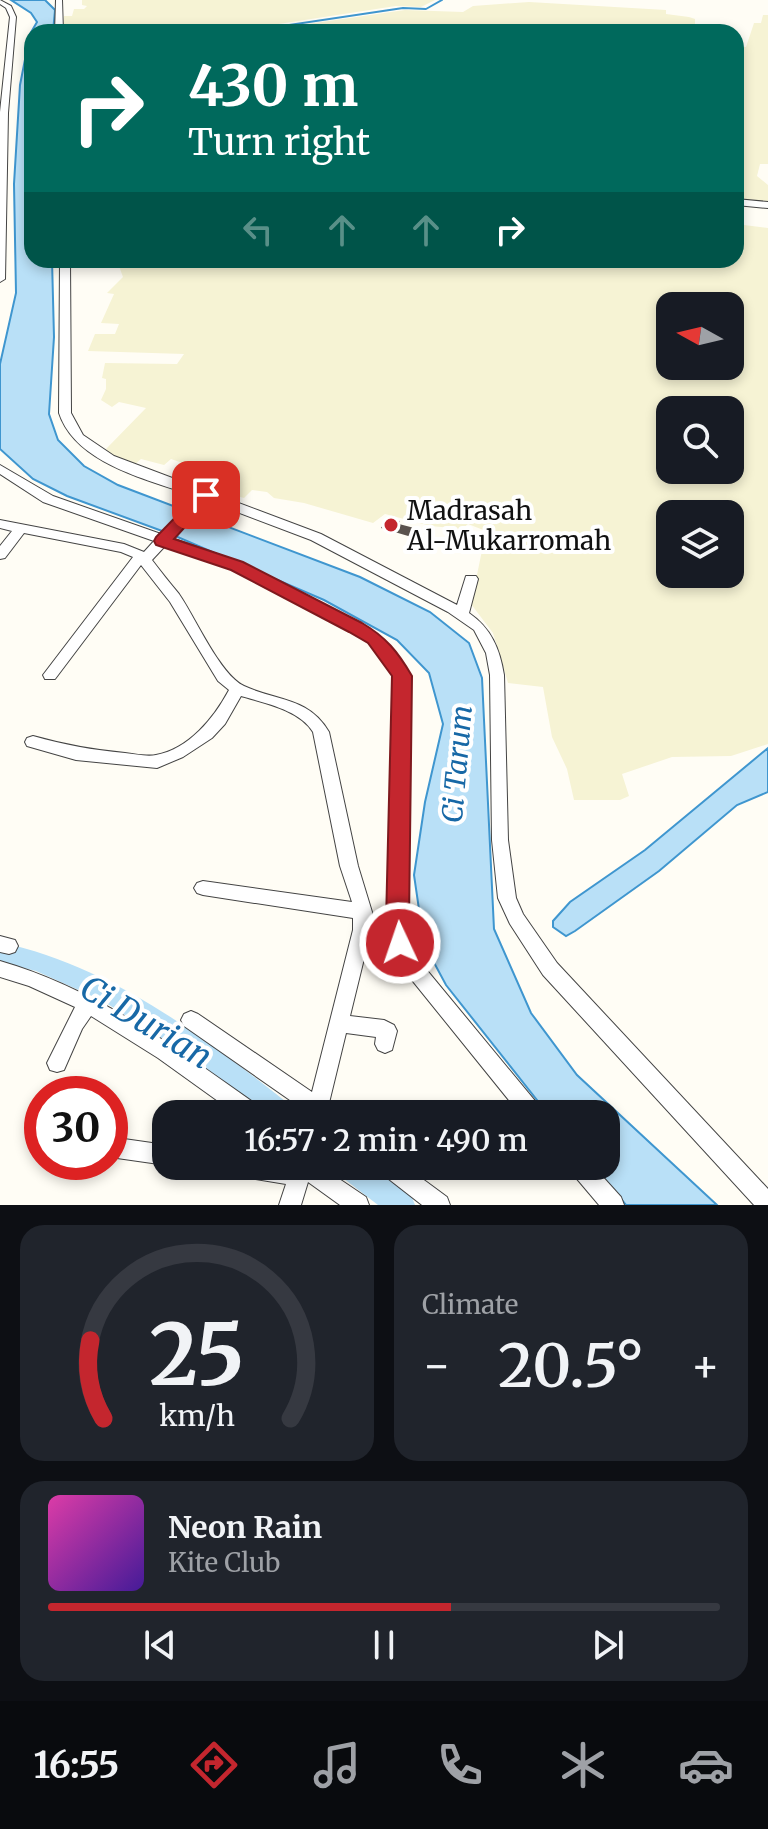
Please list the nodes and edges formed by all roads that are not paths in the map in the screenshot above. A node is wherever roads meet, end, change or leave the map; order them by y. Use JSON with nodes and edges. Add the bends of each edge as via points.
{"nodes":[{"id":1,"x":59,"y":0,"type":"edge"},
{"id":2,"x":0,"y":1,"type":"edge"},
{"id":3,"x":59,"y":24,"type":"edge"},
{"id":4,"x":2,"y":152,"type":"edge"},
{"id":5,"x":65,"y":268,"type":"edge"},
{"id":6,"x":0,"y":279,"type":"edge"},
{"id":7,"x":0,"y":469,"type":"edge"},
{"id":8,"x":206,"y":495,"type":"junction"},
{"id":9,"x":0,"y":524,"type":"edge"},
{"id":10,"x":21,"y":528,"type":"junction"},
{"id":11,"x":163,"y":540,"type":"junction"},
{"id":12,"x":0,"y":555,"type":"edge"},
{"id":13,"x":143,"y":558,"type":"junction"},
{"id":14,"x":471,"y":579,"type":"dead end"},
{"id":15,"x":462,"y":614,"type":"junction"},
{"id":16,"x":50,"y":675,"type":"dead end"},
{"id":17,"x":237,"y":689,"type":"junction"},
{"id":18,"x":33,"y":742,"type":"dead end"},
{"id":19,"x":203,"y":888,"type":"dead end"},
{"id":20,"x":363,"y":912,"type":"junction"},
{"id":21,"x":0,"y":969,"type":"edge"},
{"id":22,"x":87,"y":1005,"type":"junction"},
{"id":23,"x":191,"y":1020,"type":"dead end"},
{"id":24,"x":339,"y":1023,"type":"junction"},
{"id":25,"x":385,"y":1044,"type":"dead end"},
{"id":26,"x":57,"y":1063,"type":"dead end"},
{"id":27,"x":233,"y":1100,"type":"edge"},
{"id":28,"x":303,"y":1100,"type":"edge"},
{"id":29,"x":323,"y":1100,"type":"edge"},
{"id":30,"x":522,"y":1100,"type":"edge"},
{"id":31,"x":128,"y":1150,"type":"edge"},
{"id":32,"x":152,"y":1153,"type":"edge"},
{"id":33,"x":298,"y":1180,"type":"edge"},
{"id":34,"x":319,"y":1180,"type":"edge"},
{"id":35,"x":406,"y":1180,"type":"edge"},
{"id":36,"x":591,"y":1180,"type":"edge"},
{"id":37,"x":290,"y":1205,"type":"edge"},
{"id":38,"x":358,"y":1205,"type":"edge"},
{"id":39,"x":439,"y":1205,"type":"edge"},
{"id":40,"x":613,"y":1205,"type":"edge"},
{"id":41,"x":768,"y":1205,"type":"edge"}],
"edges":[{"from":1,"to":3,"type":"street"},
{"from":2,"to":4,"type":"street","via":[[13,17]]},
{"from":4,"to":6,"type":"street"},
{"from":5,"to":8,"type":"street","via":[[64,403],[69,427],[110,459]]},
{"from":7,"to":11,"type":"street","via":[[48,499]]},
{"from":8,"to":11,"type":"street"},
{"from":8,"to":15,"type":"street","via":[[335,546]]},
{"from":9,"to":10,"type":"street"},
{"from":10,"to":12,"type":"street"},
{"from":10,"to":13,"type":"street","via":[[124,548]]},
{"from":11,"to":13,"type":"street"},
{"from":11,"to":30,"type":"street","via":[[282,587],[374,638],[396,663],[403,694],[400,943],[409,963]]},
{"from":13,"to":16,"type":"street"},
{"from":13,"to":17,"type":"street","via":[[223,677]]},
{"from":14,"to":15,"type":"street"},
{"from":15,"to":41,"type":"street","via":[[479,627],[493,653],[502,865],[516,919],[550,969]]},
{"from":17,"to":18,"type":"street","via":[[199,743],[164,760],[76,754]]},
{"from":17,"to":20,"type":"street","via":[[296,709],[321,732]]},
{"from":19,"to":20,"type":"street"},
{"from":20,"to":24,"type":"street"},
{"from":21,"to":22,"type":"street"},
{"from":22,"to":26,"type":"street"},
{"from":22,"to":27,"type":"street"},
{"from":23,"to":28,"type":"street"},
{"from":24,"to":25,"type":"street","via":[[384,1029]]},
{"from":24,"to":29,"type":"street"},
{"from":31,"to":32,"type":"street"},
{"from":33,"to":37,"type":"street"},
{"from":34,"to":38,"type":"street"},
{"from":35,"to":39,"type":"street"},
{"from":36,"to":40,"type":"street"}]}
